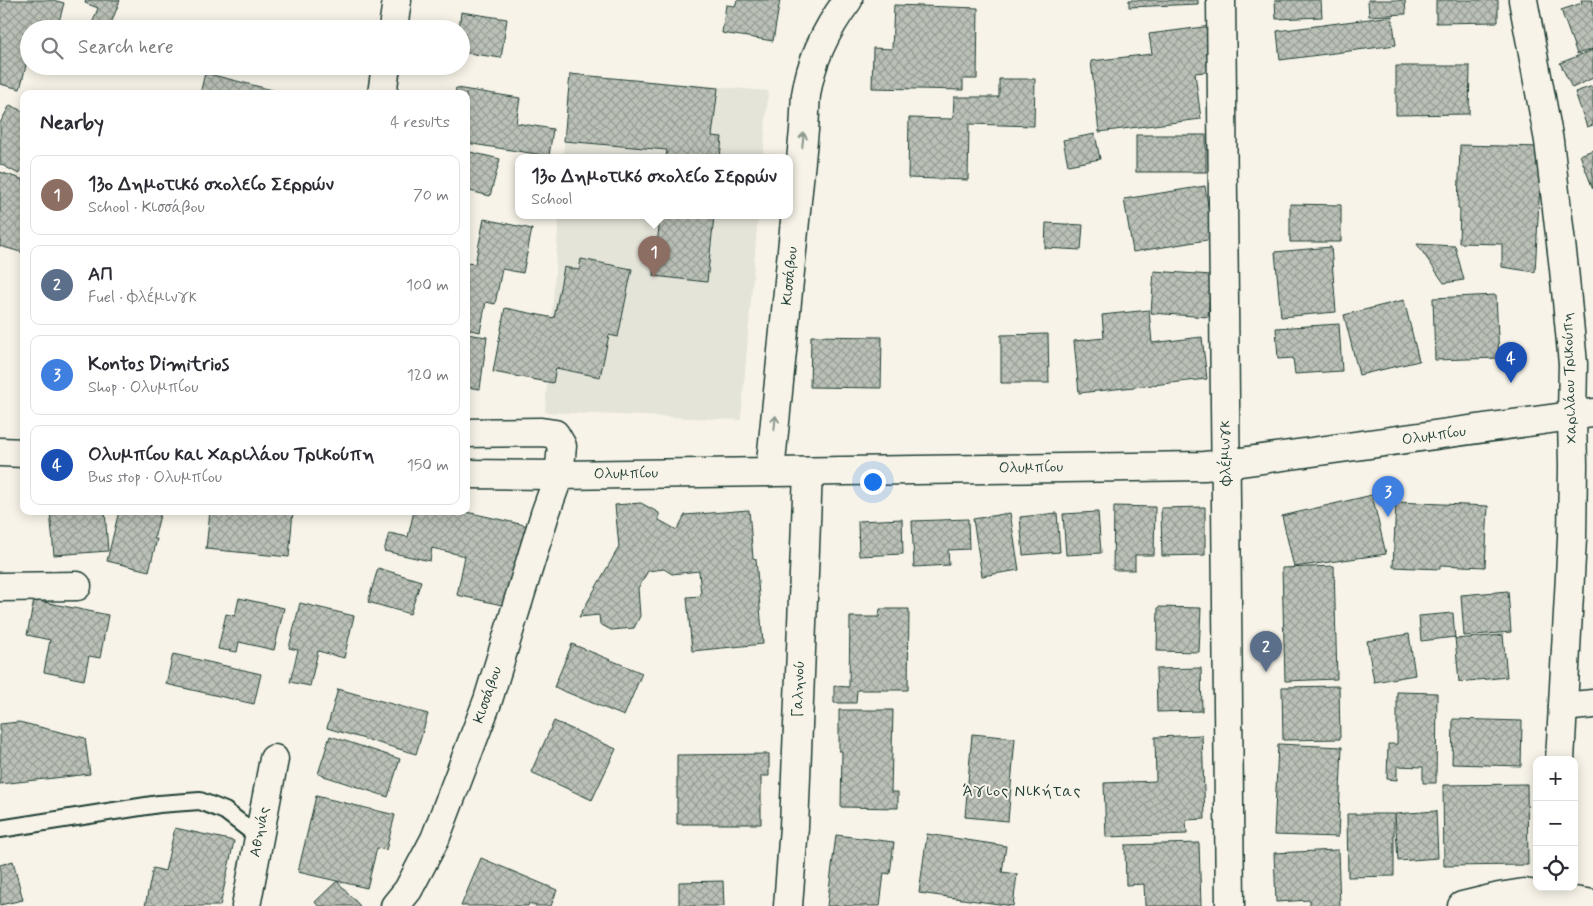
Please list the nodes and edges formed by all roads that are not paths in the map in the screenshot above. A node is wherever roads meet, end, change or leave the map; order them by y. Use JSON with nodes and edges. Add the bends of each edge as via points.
{"nodes":[{"id":1,"x":397,"y":0,"type":"edge"},
{"id":2,"x":848,"y":0,"type":"edge"},
{"id":3,"x":1221,"y":0,"type":"edge"},
{"id":4,"x":1523,"y":0,"type":"edge"},
{"id":5,"x":394,"y":20,"type":"edge"},
{"id":6,"x":385,"y":75,"type":"edge"},
{"id":7,"x":383,"y":90,"type":"edge"},
{"id":8,"x":1582,"y":415,"type":"edge"},
{"id":9,"x":470,"y":433,"type":"edge"},
{"id":10,"x":0,"y":452,"type":"edge"},
{"id":11,"x":20,"y":453,"type":"edge"},
{"id":12,"x":1226,"y":464,"type":"junction"},
{"id":13,"x":770,"y":472,"type":"junction"},
{"id":14,"x":808,"y":472,"type":"junction"},
{"id":15,"x":470,"y":474,"type":"edge"},
{"id":16,"x":559,"y":475,"type":"junction"},
{"id":17,"x":77,"y":586,"type":"dead end"},
{"id":18,"x":0,"y":588,"type":"edge"},
{"id":19,"x":1593,"y":704,"type":"edge"},
{"id":20,"x":1563,"y":707,"type":"junction"},
{"id":21,"x":1560,"y":756,"type":"edge"},
{"id":22,"x":274,"y":758,"type":"dead end"},
{"id":23,"x":0,"y":829,"type":"edge"},
{"id":24,"x":259,"y":837,"type":"junction"},
{"id":25,"x":1553,"y":897,"type":"edge"},
{"id":26,"x":1593,"y":904,"type":"edge"},
{"id":27,"x":246,"y":906,"type":"edge"},
{"id":28,"x":395,"y":906,"type":"edge"},
{"id":29,"x":788,"y":906,"type":"edge"},
{"id":30,"x":1230,"y":906,"type":"edge"},
{"id":31,"x":1462,"y":906,"type":"edge"}],
"edges":[{"from":1,"to":5,"type":"street"},
{"from":13,"to":2,"type":"street","name":"Κισσάβου","one_way":true,"via":[[806,95],[824,35]]},
{"from":3,"to":12,"type":"street","name":"Φλέμινγκ"},
{"from":4,"to":8,"type":"street","name":"Χαριλάου Τρικούπη","via":[[1549,141],[1573,364]]},
{"from":6,"to":7,"type":"street"},
{"from":8,"to":12,"type":"street","name":"Ολυμπίου"},
{"from":8,"to":20,"type":"street","name":"Χαριλάου Τρικούπη","via":[[1573,465]]},
{"from":9,"to":16,"type":"street","name":"Κισσάβου","via":[[555,434],[562,446]]},
{"from":10,"to":11,"type":"street"},
{"from":12,"to":14,"type":"street","name":"Ολυμπίου"},
{"from":12,"to":30,"type":"street","name":"Φλέμινγκ"},
{"from":13,"to":14,"type":"street","name":"Ολυμπίου"},
{"from":13,"to":16,"type":"street","name":"Ολυμπίου"},
{"from":14,"to":29,"type":"street","name":"Γαληνού"},
{"from":15,"to":16,"type":"street","name":"Ολυμπίου"},
{"from":16,"to":28,"type":"street","name":"Κισσάβου","via":[[488,700],[449,805],[423,864]]},
{"from":17,"to":18,"type":"street"},
{"from":19,"to":20,"type":"street"},
{"from":20,"to":21,"type":"street","name":"Χαριλάου Τρικούπη"},
{"from":22,"to":24,"type":"street","name":"Αθηνάς"},
{"from":23,"to":24,"type":"lane","via":[[159,804],[200,801],[225,811]]},
{"from":24,"to":27,"type":"street","name":"Αθηνάς"},
{"from":25,"to":26,"type":"street"},
{"from":25,"to":31,"type":"street","via":[[1519,894]]}]}
